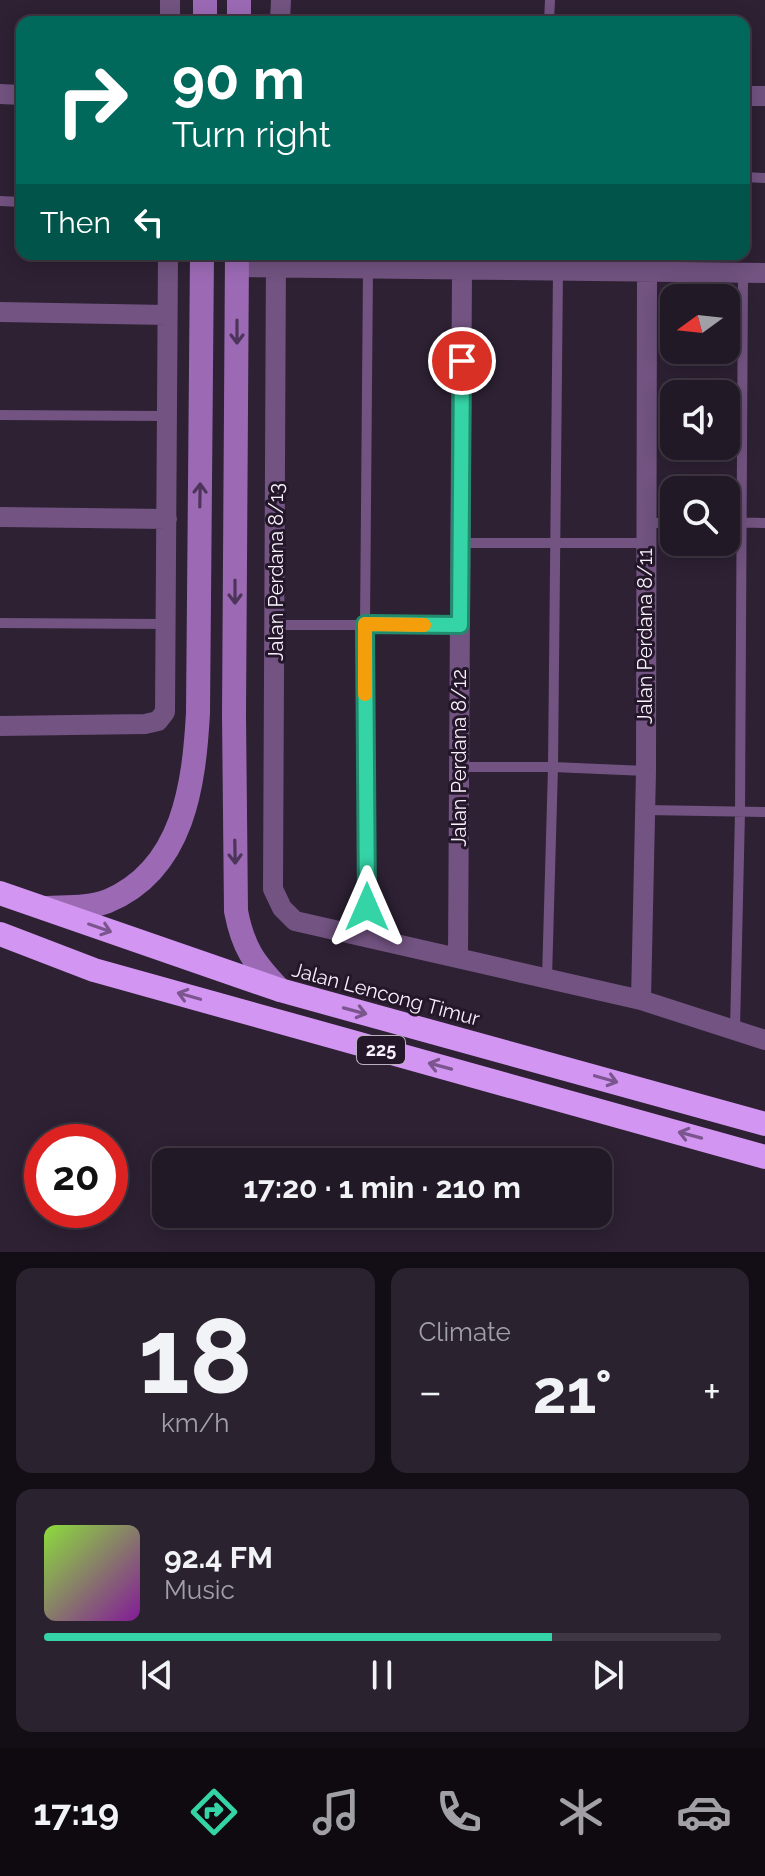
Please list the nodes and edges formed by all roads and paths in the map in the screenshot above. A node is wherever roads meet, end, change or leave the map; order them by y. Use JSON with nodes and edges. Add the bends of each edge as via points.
{"nodes":[{"id":1,"x":168,"y":260,"type":"edge"},
{"id":2,"x":202,"y":260,"type":"edge"},
{"id":3,"x":237,"y":261,"type":"edge"},
{"id":4,"x":276,"y":261,"type":"edge"},
{"id":5,"x":549,"y":265,"type":"edge"},
{"id":6,"x":368,"y":269,"type":"junction"},
{"id":7,"x":462,"y":270,"type":"junction"},
{"id":8,"x":647,"y":272,"type":"junction"},
{"id":9,"x":743,"y":273,"type":"junction"},
{"id":10,"x":765,"y":273,"type":"edge"},
{"id":11,"x":0,"y":312,"type":"edge"},
{"id":12,"x":167,"y":315,"type":"junction"},
{"id":13,"x":0,"y":415,"type":"edge"},
{"id":14,"x":166,"y":416,"type":"junction"},
{"id":15,"x":0,"y":517,"type":"edge"},
{"id":16,"x":167,"y":519,"type":"junction"},
{"id":17,"x":741,"y":522,"type":"junction"},
{"id":18,"x":765,"y":523,"type":"edge"},
{"id":19,"x":660,"y":528,"type":"edge"},
{"id":20,"x":645,"y":533,"type":"junction"},
{"id":21,"x":461,"y":543,"type":"junction"},
{"id":22,"x":554,"y":543,"type":"junction"},
{"id":23,"x":0,"y":623,"type":"edge"},
{"id":24,"x":166,"y":624,"type":"junction"},
{"id":25,"x":365,"y":624,"type":"junction"},
{"id":26,"x":276,"y":625,"type":"junction"},
{"id":27,"x":460,"y":625,"type":"junction"},
{"id":28,"x":198,"y":713,"type":"junction"},
{"id":29,"x":234,"y":715,"type":"junction"},
{"id":30,"x":0,"y":726,"type":"edge"},
{"id":31,"x":458,"y":767,"type":"junction"},
{"id":32,"x":553,"y":767,"type":"junction"},
{"id":33,"x":646,"y":771,"type":"junction"},
{"id":34,"x":645,"y":810,"type":"junction"},
{"id":35,"x":740,"y":812,"type":"junction"},
{"id":36,"x":765,"y":812,"type":"edge"},
{"id":37,"x":0,"y":893,"type":"edge"},
{"id":38,"x":41,"y":908,"type":"junction"},
{"id":39,"x":0,"y":934,"type":"edge"},
{"id":40,"x":367,"y":938,"type":"junction"},
{"id":41,"x":458,"y":958,"type":"junction"},
{"id":42,"x":547,"y":978,"type":"junction"},
{"id":43,"x":280,"y":990,"type":"junction"},
{"id":44,"x":641,"y":1000,"type":"junction"},
{"id":45,"x":735,"y":1030,"type":"junction"},
{"id":46,"x":765,"y":1040,"type":"edge"},
{"id":47,"x":765,"y":1124,"type":"edge"},
{"id":48,"x":765,"y":1157,"type":"edge"}],
"edges":[{"from":1,"to":12,"type":"street"},
{"from":28,"to":2,"type":"street","one_way":true},
{"from":3,"to":4,"type":"street"},
{"from":3,"to":29,"type":"street","one_way":true},
{"from":4,"to":6,"type":"street"},
{"from":4,"to":26,"type":"street","name":"Jalan Perdana 8/13"},
{"from":5,"to":7,"type":"street"},
{"from":5,"to":8,"type":"street"},
{"from":5,"to":22,"type":"lane"},
{"from":6,"to":7,"type":"street"},
{"from":6,"to":25,"type":"lane"},
{"from":7,"to":21,"type":"street","name":"Jalan Perdana 8/12"},
{"from":8,"to":9,"type":"street"},
{"from":8,"to":20,"type":"street","name":"Jalan Perdana 8/11"},
{"from":9,"to":10,"type":"street"},
{"from":9,"to":17,"type":"lane"},
{"from":11,"to":12,"type":"street"},
{"from":12,"to":14,"type":"street"},
{"from":13,"to":14,"type":"lane"},
{"from":14,"to":16,"type":"street"},
{"from":15,"to":16,"type":"street"},
{"from":16,"to":24,"type":"street"},
{"from":17,"to":18,"type":"lane"},
{"from":17,"to":35,"type":"lane"},
{"from":19,"to":20,"type":"lane"},
{"from":20,"to":22,"type":"lane"},
{"from":20,"to":33,"type":"street","name":"Jalan Perdana 8/11"},
{"from":21,"to":22,"type":"lane"},
{"from":21,"to":27,"type":"street","name":"Jalan Perdana 8/12"},
{"from":22,"to":32,"type":"lane"},
{"from":23,"to":24,"type":"lane"},
{"from":24,"to":30,"type":"street","via":[[165,712],[158,721]]},
{"from":25,"to":26,"type":"lane"},
{"from":25,"to":27,"type":"lane"},
{"from":25,"to":40,"type":"lane"},
{"from":26,"to":40,"type":"street","name":"Jalan Perdana 8/13","via":[[273,889],[295,921]]},
{"from":27,"to":31,"type":"street","name":"Jalan Perdana 8/12"},
{"from":28,"to":29,"type":"street"},
{"from":28,"to":38,"type":"street","via":[[189,798],[160,861],[107,901]]},
{"from":29,"to":43,"type":"street","one_way":true,"via":[[236,911],[247,950]]},
{"from":31,"to":32,"type":"lane"},
{"from":31,"to":41,"type":"street","name":"Jalan Perdana 8/12"},
{"from":32,"to":33,"type":"lane"},
{"from":32,"to":42,"type":"lane"},
{"from":33,"to":34,"type":"street","name":"Jalan Perdana 8/11"},
{"from":34,"to":35,"type":"lane"},
{"from":34,"to":44,"type":"street","name":"Jalan Perdana 8/11"},
{"from":35,"to":36,"type":"lane"},
{"from":35,"to":45,"type":"lane"},
{"from":37,"to":38,"type":"highway","name":"Jalan Lencong Timur","number":"225"},
{"from":38,"to":43,"type":"highway","name":"Jalan Lencong Timur","number":"225","one_way":true},
{"from":48,"to":39,"type":"highway","number":"225","one_way":true,"via":[[94,970]]},
{"from":40,"to":41,"type":"street"},
{"from":41,"to":42,"type":"street"},
{"from":42,"to":44,"type":"street"},
{"from":43,"to":47,"type":"highway","name":"Jalan Lencong Timur","number":"225","one_way":true},
{"from":44,"to":45,"type":"street"},
{"from":45,"to":46,"type":"street"}]}
